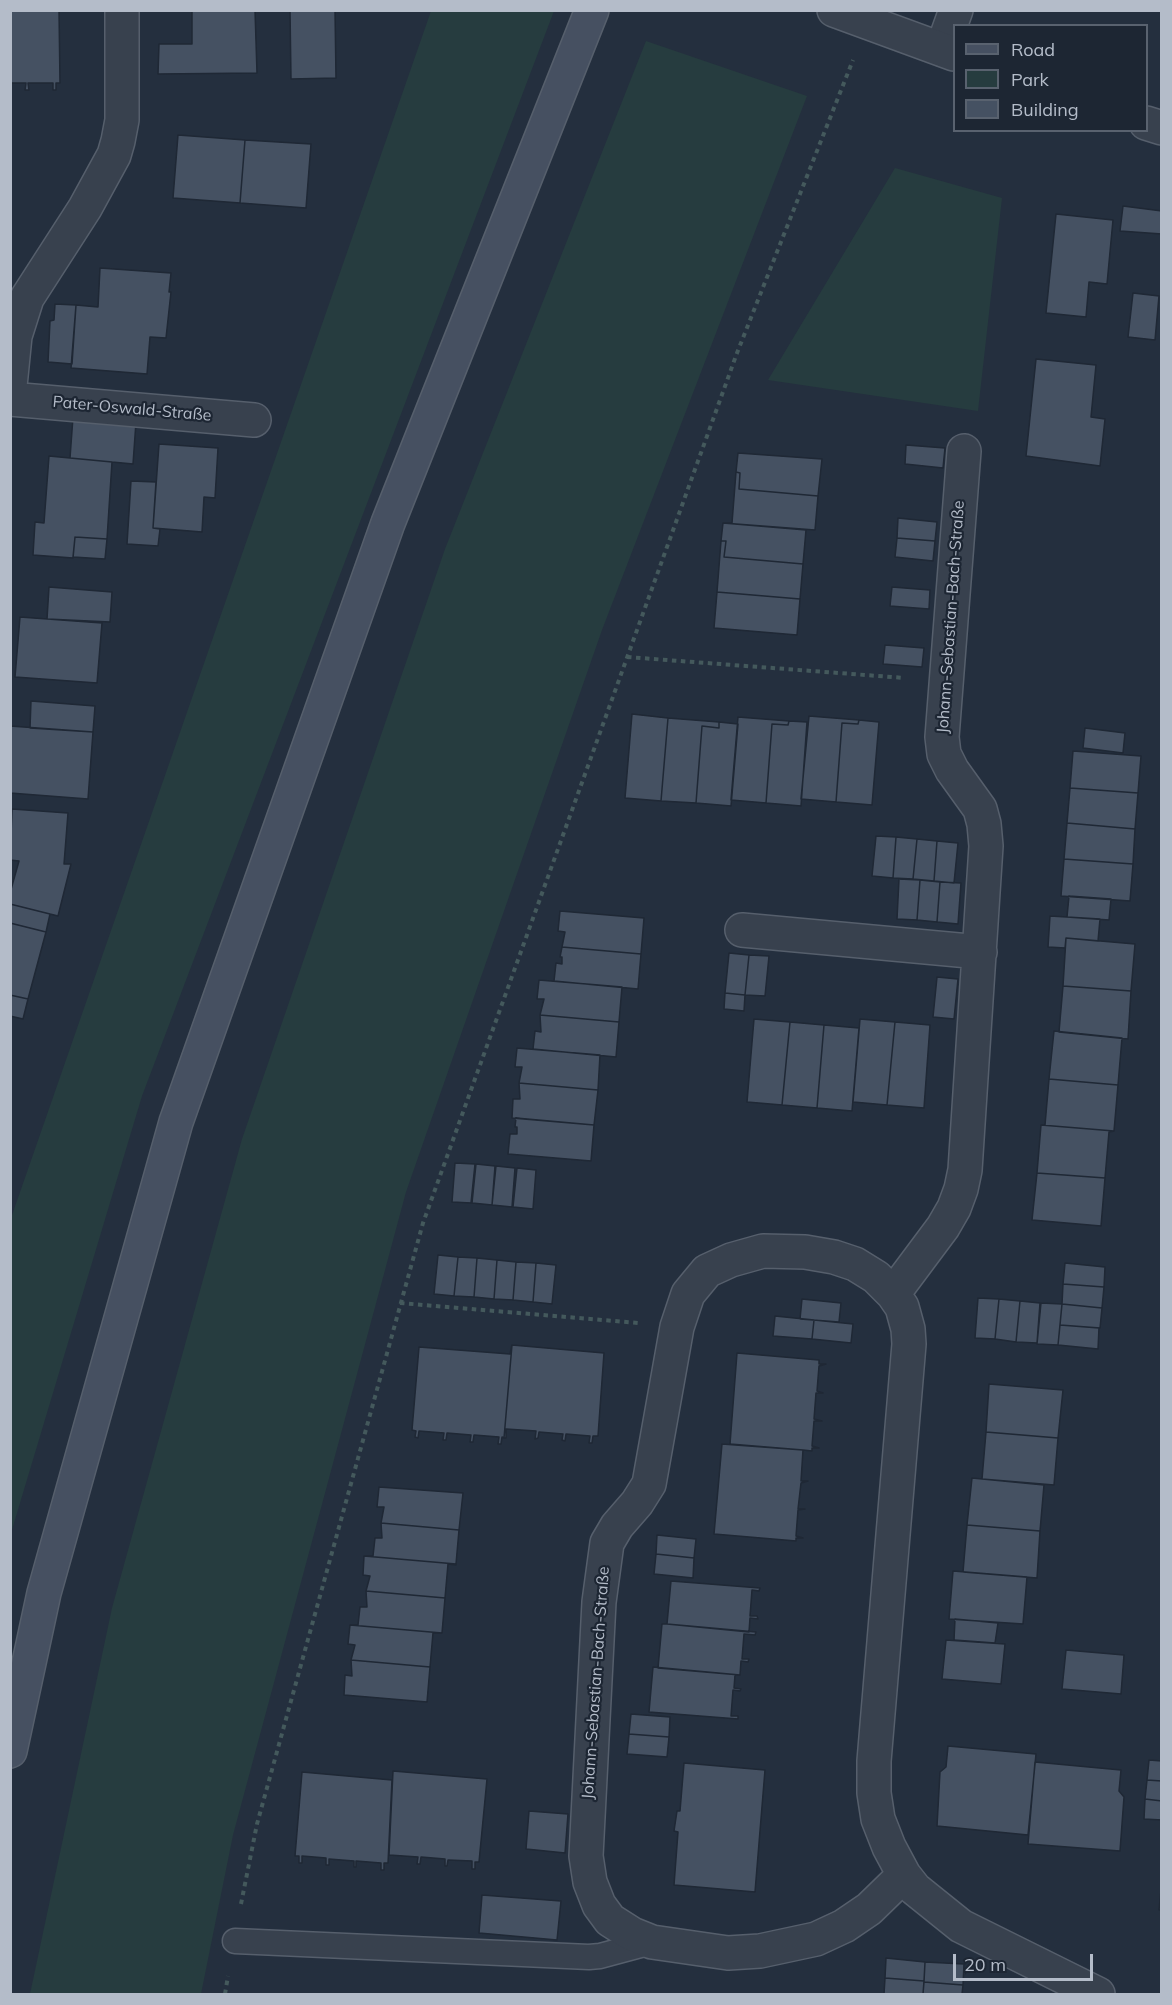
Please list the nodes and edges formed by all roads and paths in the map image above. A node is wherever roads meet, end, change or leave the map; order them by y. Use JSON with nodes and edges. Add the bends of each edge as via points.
{"nodes":[{"id":1,"x":122,"y":10,"type":"edge"},
{"id":2,"x":592,"y":10,"type":"edge"},
{"id":3,"x":834,"y":10,"type":"edge"},
{"id":4,"x":869,"y":23,"type":"junction"},
{"id":5,"x":953,"y":25,"type":"edge"},
{"id":6,"x":948,"y":51,"type":"edge"},
{"id":7,"x":10,"y":386,"type":"edge"},
{"id":8,"x":10,"y":399,"type":"edge"},
{"id":9,"x":254,"y":420,"type":"dead end"},
{"id":10,"x":964,"y":451,"type":"dead end"},
{"id":11,"x":627,"y":657,"type":"junction"},
{"id":12,"x":945,"y":681,"type":"junction"},
{"id":13,"x":742,"y":930,"type":"dead end"},
{"id":14,"x":980,"y":952,"type":"junction"},
{"id":15,"x":893,"y":1294,"type":"junction"},
{"id":16,"x":400,"y":1303,"type":"junction"},
{"id":17,"x":677,"y":1327,"type":"junction"},
{"id":18,"x":10,"y":1751,"type":"edge"},
{"id":19,"x":904,"y":1875,"type":"junction"},
{"id":20,"x":235,"y":1941,"type":"junction"},
{"id":21,"x":652,"y":1942,"type":"junction"},
{"id":22,"x":225,"y":1995,"type":"edge"},
{"id":23,"x":1098,"y":1995,"type":"edge"}],
"edges":[{"from":1,"to":7,"type":"street","via":[[122,120],[114,155],[27,298],[15,336]]},
{"from":2,"to":18,"type":"main road","via":[[388,523],[176,1122],[44,1593]]},
{"from":3,"to":4,"type":"street"},
{"from":4,"to":6,"type":"street"},
{"from":4,"to":11,"type":"path","via":[[737,354]]},
{"from":5,"to":6,"type":"street"},
{"from":8,"to":9,"type":"street","name":"Pater-Oswald-Straße"},
{"from":10,"to":12,"type":"street","name":"Johann-Sebastian-Bach-Straße"},
{"from":11,"to":12,"type":"path"},
{"from":11,"to":16,"type":"path","via":[[423,1223]]},
{"from":12,"to":14,"type":"street","name":"Johann-Sebastian-Bach-Straße","via":[[944,754],[980,809],[984,824]]},
{"from":13,"to":14,"type":"street"},
{"from":14,"to":15,"type":"street","name":"Johann-Sebastian-Bach-Straße","via":[[961,1189],[943,1227]]},
{"from":15,"to":17,"type":"street","name":"Johann-Sebastian-Bach-Straße","via":[[876,1277],[834,1257],[763,1251],[707,1271],[688,1294]]},
{"from":15,"to":19,"type":"street","name":"Johann-Sebastian-Bach-Straße","via":[[902,1306],[909,1344],[874,1793],[878,1819]]},
{"from":16,"to":17,"type":"path"},
{"from":16,"to":20,"type":"path","via":[[257,1824]]},
{"from":17,"to":21,"type":"street","name":"Johann-Sebastian-Bach-Straße","via":[[649,1484],[607,1543],[603,1564],[586,1856],[590,1882],[610,1920]]},
{"from":19,"to":21,"type":"street","name":"Johann-Sebastian-Bach-Straße","via":[[869,1909],[816,1939],[760,1951],[728,1953]]},
{"from":19,"to":23,"type":"street","name":"Johann-Sebastian-Bach-Straße","via":[[915,1889],[961,1926]]},
{"from":20,"to":21,"type":"lane","via":[[589,1958]]},
{"from":20,"to":22,"type":"path"}]}
